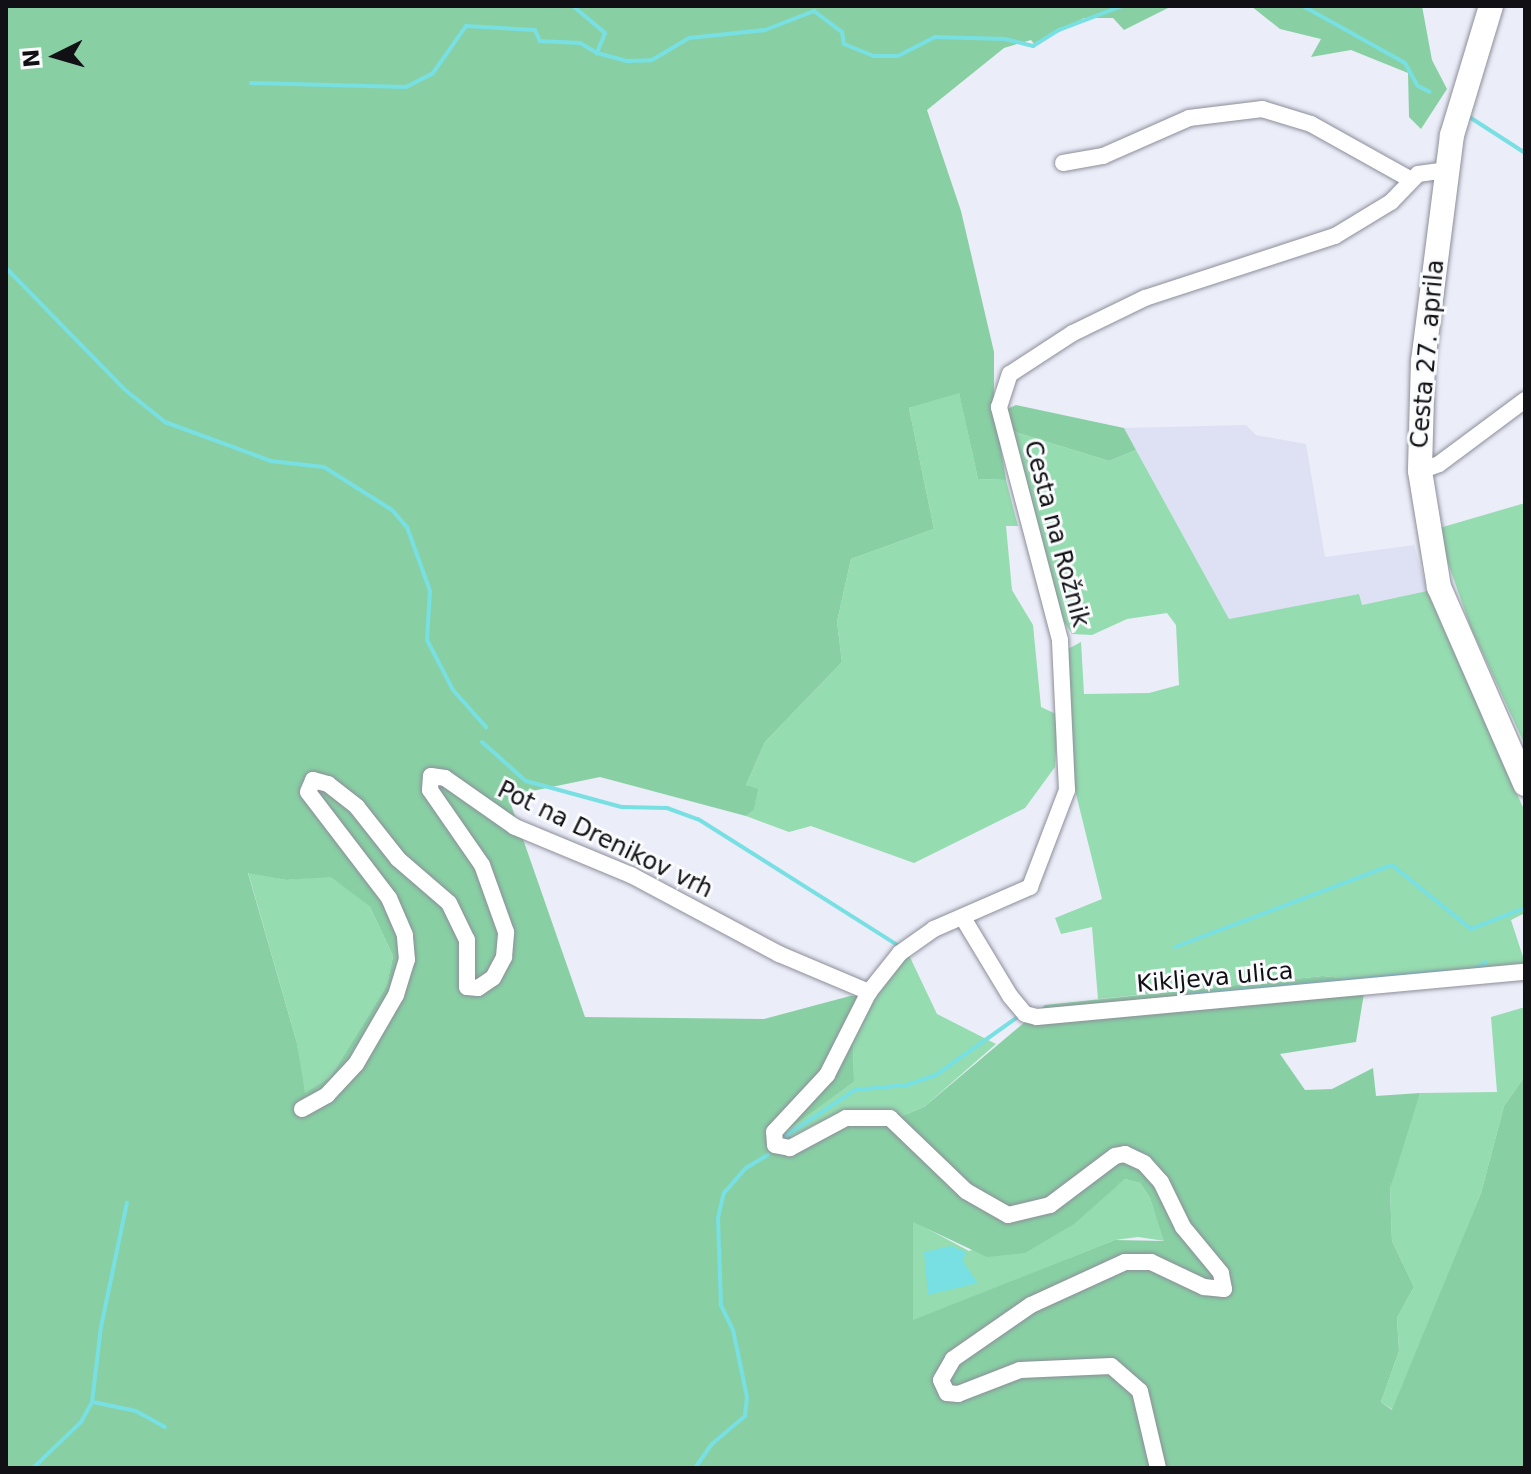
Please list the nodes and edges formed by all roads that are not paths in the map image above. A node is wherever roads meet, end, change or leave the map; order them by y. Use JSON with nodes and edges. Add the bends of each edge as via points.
{"nodes":[{"id":1,"x":1491,"y":6,"type":"edge"},
{"id":2,"x":1063,"y":163,"type":"dead end"},
{"id":3,"x":1446,"y":170,"type":"junction"},
{"id":4,"x":1411,"y":180,"type":"junction"},
{"id":5,"x":1525,"y":400,"type":"edge"},
{"id":6,"x":1420,"y":471,"type":"junction"},
{"id":7,"x":1525,"y":784,"type":"edge"},
{"id":8,"x":963,"y":918,"type":"junction"},
{"id":9,"x":1525,"y":972,"type":"edge"},
{"id":10,"x":869,"y":992,"type":"junction"},
{"id":11,"x":302,"y":1109,"type":"dead end"},
{"id":12,"x":1158,"y":1468,"type":"edge"}],
"edges":[{"from":1,"to":3,"type":"main road","name":"Cesta 27. aprila","via":[[1461,98]]},
{"from":2,"to":4,"type":"street","via":[[1103,156],[1189,118],[1262,109],[1311,124]]},
{"from":3,"to":4,"type":"street","name":"Cesta na Rožnik","via":[[1427,169]]},
{"from":3,"to":6,"type":"main road","name":"Cesta 27. aprila","via":[[1423,361]]},
{"from":4,"to":8,"type":"street","name":"Cesta na Rožnik","via":[[1355,227],[1145,298],[1020,365],[1004,383],[1002,423],[1060,640],[1069,775],[1054,834],[1030,887]]},
{"from":5,"to":6,"type":"street","via":[[1439,464]]},
{"from":6,"to":7,"type":"main road","name":"Cesta 27. aprila","via":[[1439,587]]},
{"from":8,"to":9,"type":"street","name":"Kikljeva ulica","via":[[1010,996],[1025,1014],[1037,1017]]},
{"from":8,"to":10,"type":"street","name":"Cesta na Rožnik","via":[[915,941]]},
{"from":10,"to":11,"type":"street","name":"Pot na Drenikov vrh","via":[[779,954],[631,875],[515,827],[445,778],[431,776],[430,790],[475,853],[504,920],[507,944],[501,966],[486,984],[472,988],[465,983],[467,940],[449,903],[398,859],[357,807],[328,784],[313,780],[308,792],[389,898],[405,935],[407,960],[396,995],[356,1064],[327,1095]]},
{"from":10,"to":12,"type":"street","name":"Cesta na Rožnik","via":[[844,1049],[779,1125],[775,1145],[790,1148],[846,1118],[890,1118],[966,1191],[1008,1215],[1050,1205],[1115,1156],[1125,1154],[1144,1163],[1161,1182],[1183,1227],[1221,1273],[1224,1289],[1204,1287],[1151,1262],[1125,1262],[1031,1305],[953,1359],[941,1380],[947,1393],[958,1394],[1020,1370],[1111,1366],[1140,1391]]}]}
